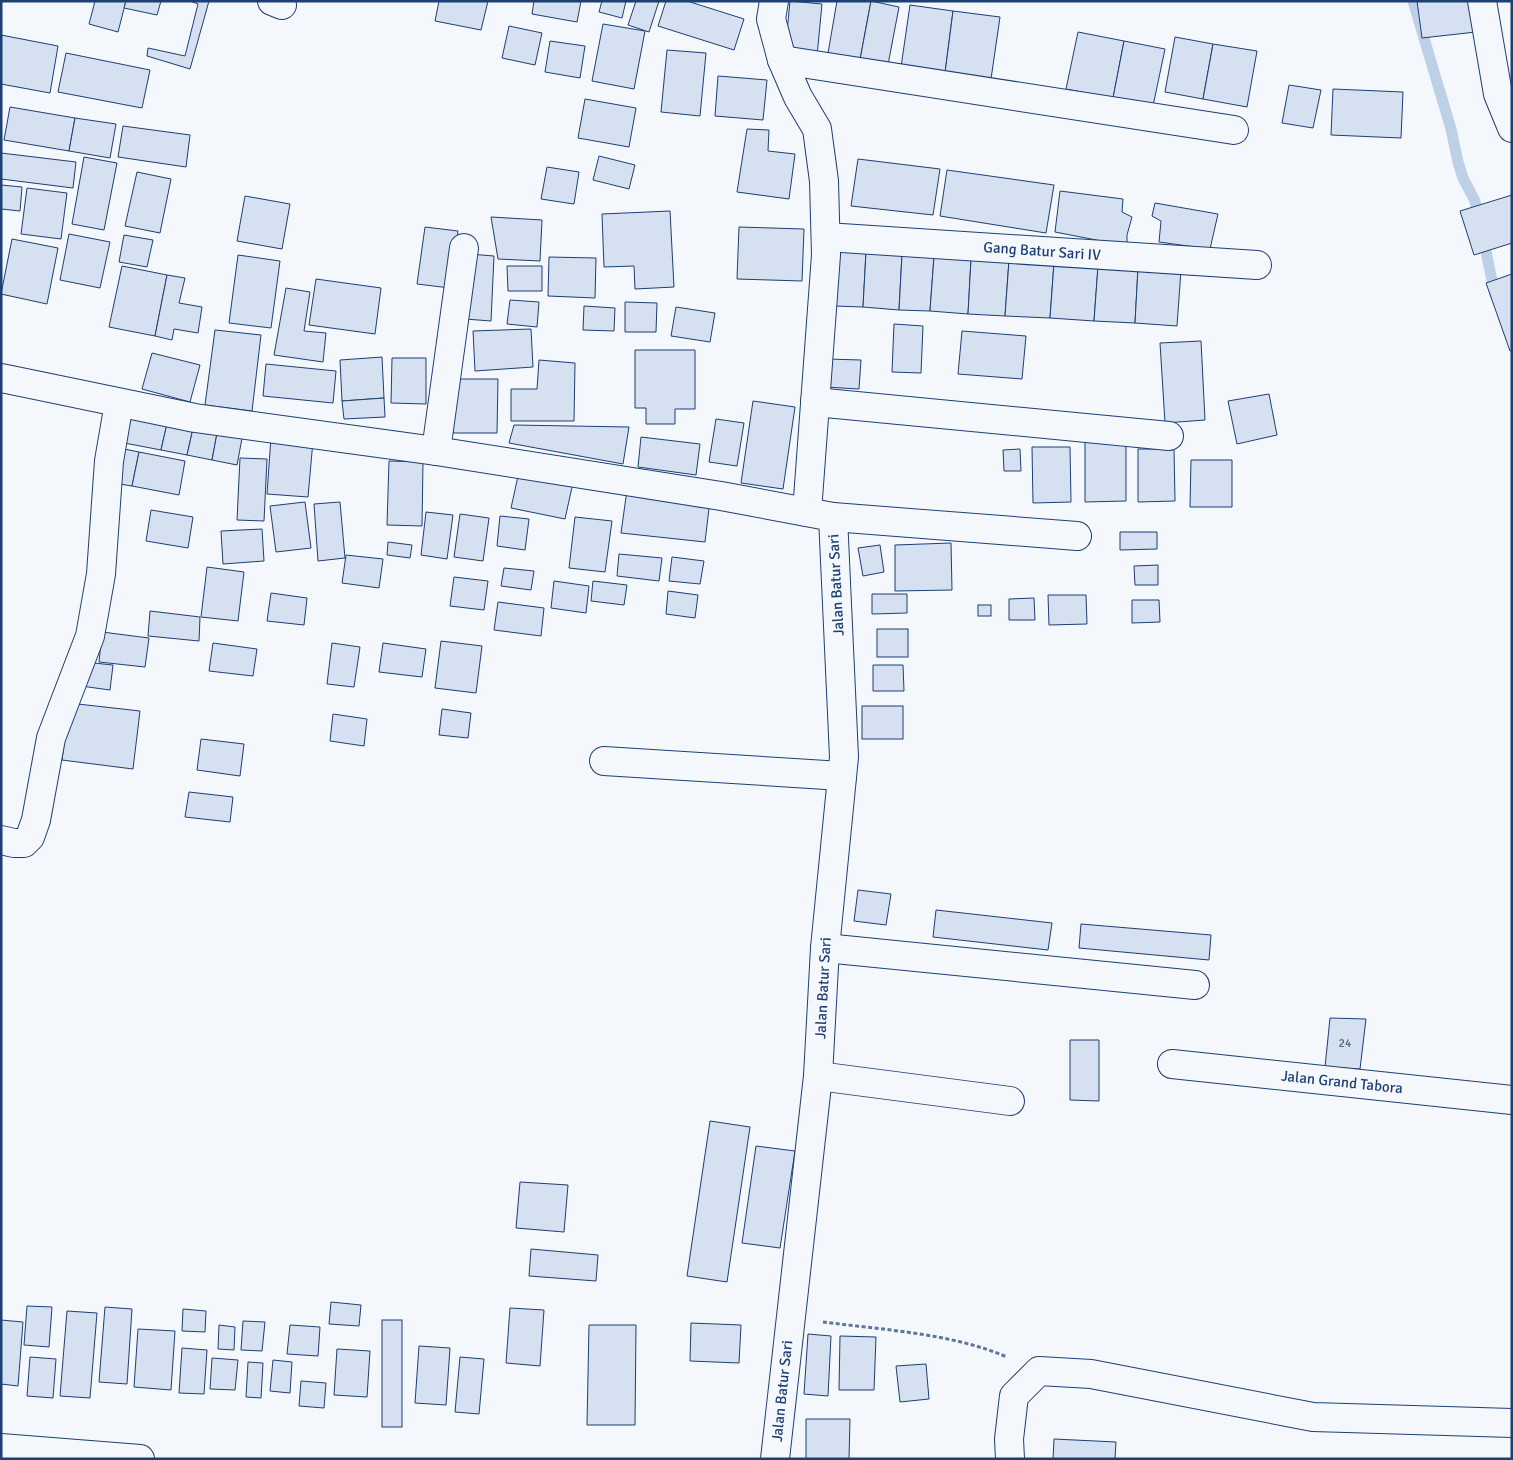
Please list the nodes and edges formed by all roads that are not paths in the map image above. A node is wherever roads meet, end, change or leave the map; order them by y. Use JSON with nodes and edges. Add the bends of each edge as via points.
{"nodes":[{"id":1,"x":774,"y":1,"type":"edge"},
{"id":2,"x":1482,"y":1,"type":"edge"},
{"id":3,"x":782,"y":60,"type":"junction"},
{"id":4,"x":1512,"y":128,"type":"edge"},
{"id":5,"x":1234,"y":130,"type":"dead end"},
{"id":6,"x":826,"y":237,"type":"junction"},
{"id":7,"x":464,"y":248,"type":"dead end"},
{"id":8,"x":1257,"y":266,"type":"dead end"},
{"id":9,"x":1,"y":378,"type":"edge"},
{"id":10,"x":815,"y":402,"type":"junction"},
{"id":11,"x":119,"y":403,"type":"junction"},
{"id":12,"x":1169,"y":436,"type":"dead end"},
{"id":13,"x":436,"y":451,"type":"junction"},
{"id":14,"x":820,"y":514,"type":"junction"},
{"id":15,"x":1077,"y":536,"type":"dead end"},
{"id":16,"x":604,"y":760,"type":"dead end"},
{"id":17,"x":842,"y":776,"type":"junction"},
{"id":18,"x":1,"y":840,"type":"edge"},
{"id":19,"x":825,"y":948,"type":"junction"},
{"id":20,"x":1195,"y":985,"type":"dead end"},
{"id":21,"x":1172,"y":1064,"type":"dead end"},
{"id":22,"x":818,"y":1076,"type":"junction"},
{"id":23,"x":1512,"y":1100,"type":"edge"},
{"id":24,"x":1010,"y":1101,"type":"dead end"},
{"id":25,"x":1512,"y":1424,"type":"edge"},
{"id":26,"x":1,"y":1448,"type":"edge"},
{"id":27,"x":140,"y":1459,"type":"edge"},
{"id":28,"x":775,"y":1459,"type":"edge"},
{"id":29,"x":1010,"y":1459,"type":"edge"}],
"edges":[{"from":1,"to":3,"type":"street","name":"Jalan Batur Sari","via":[[771,20]]},
{"from":2,"to":4,"type":"street","via":[[1498,94]]},
{"from":3,"to":5,"type":"street"},
{"from":3,"to":6,"type":"street","name":"Jalan Batur Sari","via":[[817,129],[824,181]]},
{"from":6,"to":8,"type":"street","name":"Gang Batur Sari IV"},
{"from":6,"to":10,"type":"street","name":"Jalan Batur Sari"},
{"from":7,"to":13,"type":"street"},
{"from":9,"to":11,"type":"street"},
{"from":10,"to":12,"type":"street"},
{"from":10,"to":14,"type":"street","name":"Jalan Batur Sari"},
{"from":11,"to":13,"type":"street","via":[[195,418]]},
{"from":11,"to":18,"type":"street","via":[[109,461],[101,574],[90,636],[52,738],[30,838],[24,843]]},
{"from":13,"to":14,"type":"street"},
{"from":14,"to":15,"type":"street"},
{"from":14,"to":17,"type":"street","name":"Jalan Batur Sari","via":[[844,757]]},
{"from":16,"to":17,"type":"street"},
{"from":17,"to":19,"type":"street","name":"Jalan Batur Sari"},
{"from":19,"to":20,"type":"street"},
{"from":19,"to":22,"type":"street","name":"Jalan Batur Sari"},
{"from":21,"to":23,"type":"street","name":"Jalan Grand Tabora"},
{"from":22,"to":24,"type":"street"},
{"from":22,"to":28,"type":"street","name":"Jalan Batur Sari"},
{"from":25,"to":29,"type":"street","via":[[1313,1417],[1091,1374],[1040,1371],[1014,1396]]},
{"from":26,"to":27,"type":"street"}]}
